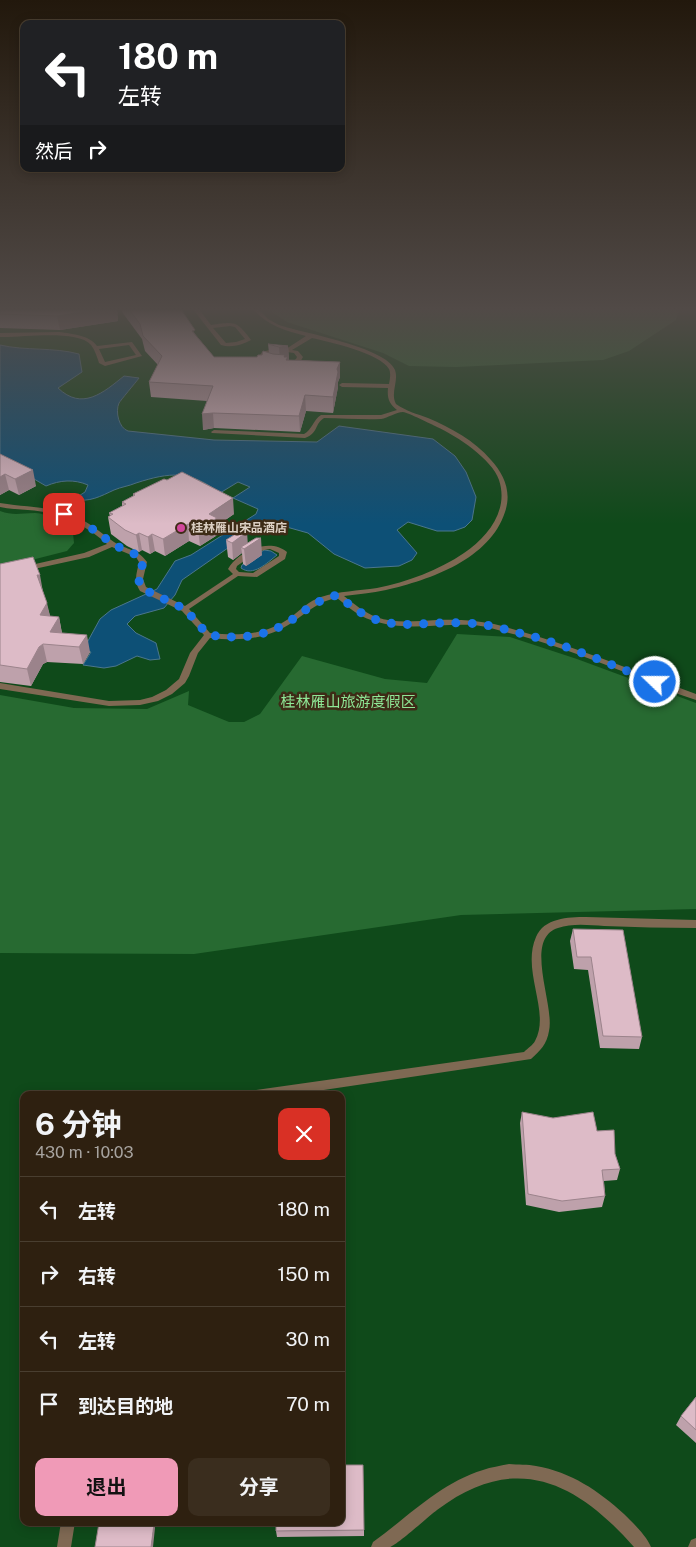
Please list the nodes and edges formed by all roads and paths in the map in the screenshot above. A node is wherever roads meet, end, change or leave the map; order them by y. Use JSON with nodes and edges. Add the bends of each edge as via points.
{"nodes":[{"id":1,"x":392,"y":380,"type":"edge"},
{"id":2,"x":342,"y":385,"type":"dead end"},
{"id":3,"x":391,"y":386,"type":"junction"},
{"id":4,"x":404,"y":410,"type":"junction"},
{"id":5,"x":214,"y":432,"type":"edge"},
{"id":6,"x":0,"y":505,"type":"edge"},
{"id":7,"x":112,"y":544,"type":"junction"},
{"id":8,"x":17,"y":571,"type":"edge"},
{"id":9,"x":237,"y":574,"type":"junction"},
{"id":10,"x":338,"y":595,"type":"junction"},
{"id":11,"x":185,"y":609,"type":"junction"},
{"id":12,"x":208,"y":635,"type":"junction"},
{"id":13,"x":0,"y":686,"type":"edge"},
{"id":14,"x":696,"y":696,"type":"edge"},
{"id":15,"x":696,"y":924,"type":"edge"},
{"id":16,"x":284,"y":1091,"type":"edge"},
{"id":17,"x":67,"y":1526,"type":"edge"},
{"id":18,"x":64,"y":1547,"type":"edge"},
{"id":19,"x":378,"y":1547,"type":"edge"},
{"id":20,"x":644,"y":1547,"type":"edge"}],
"edges":[{"from":1,"to":3,"type":"lane"},
{"from":2,"to":3,"type":"lane"},
{"from":3,"to":4,"type":"lane","via":[[391,400]]},
{"from":4,"to":5,"type":"lane","via":[[382,417],[323,416],[318,418],[311,434],[305,436]]},
{"from":4,"to":10,"type":"lane","via":[[457,434],[499,472],[503,504],[499,519],[481,544],[450,566],[384,589]]},
{"from":6,"to":7,"type":"lane","via":[[64,514],[98,532]]},
{"from":7,"to":8,"type":"lane","via":[[86,555]]},
{"from":7,"to":11,"type":"lane","via":[[139,556],[143,562],[138,579],[143,589]]},
{"from":9,"to":9,"type":"lane","via":[[254,575],[282,557],[283,552],[271,546],[262,547],[234,565],[232,569]]},
{"from":9,"to":11,"type":"lane"},
{"from":10,"to":12,"type":"lane","via":[[312,604],[262,635],[237,638]]},
{"from":10,"to":14,"type":"lane","via":[[361,614],[380,622],[412,625],[474,623],[522,633],[591,655]]},
{"from":11,"to":12,"type":"lane"},
{"from":12,"to":13,"type":"lane","via":[[190,662],[183,680],[148,701],[127,705],[99,703]]},
{"from":15,"to":16,"type":"lane","via":[[570,922],[556,924],[544,931],[537,941],[536,954],[544,1034],[536,1048],[526,1056]]},
{"from":17,"to":18,"type":"lane"},
{"from":19,"to":20,"type":"lane","via":[[453,1490],[488,1474],[518,1470],[538,1472],[581,1488]]}]}
